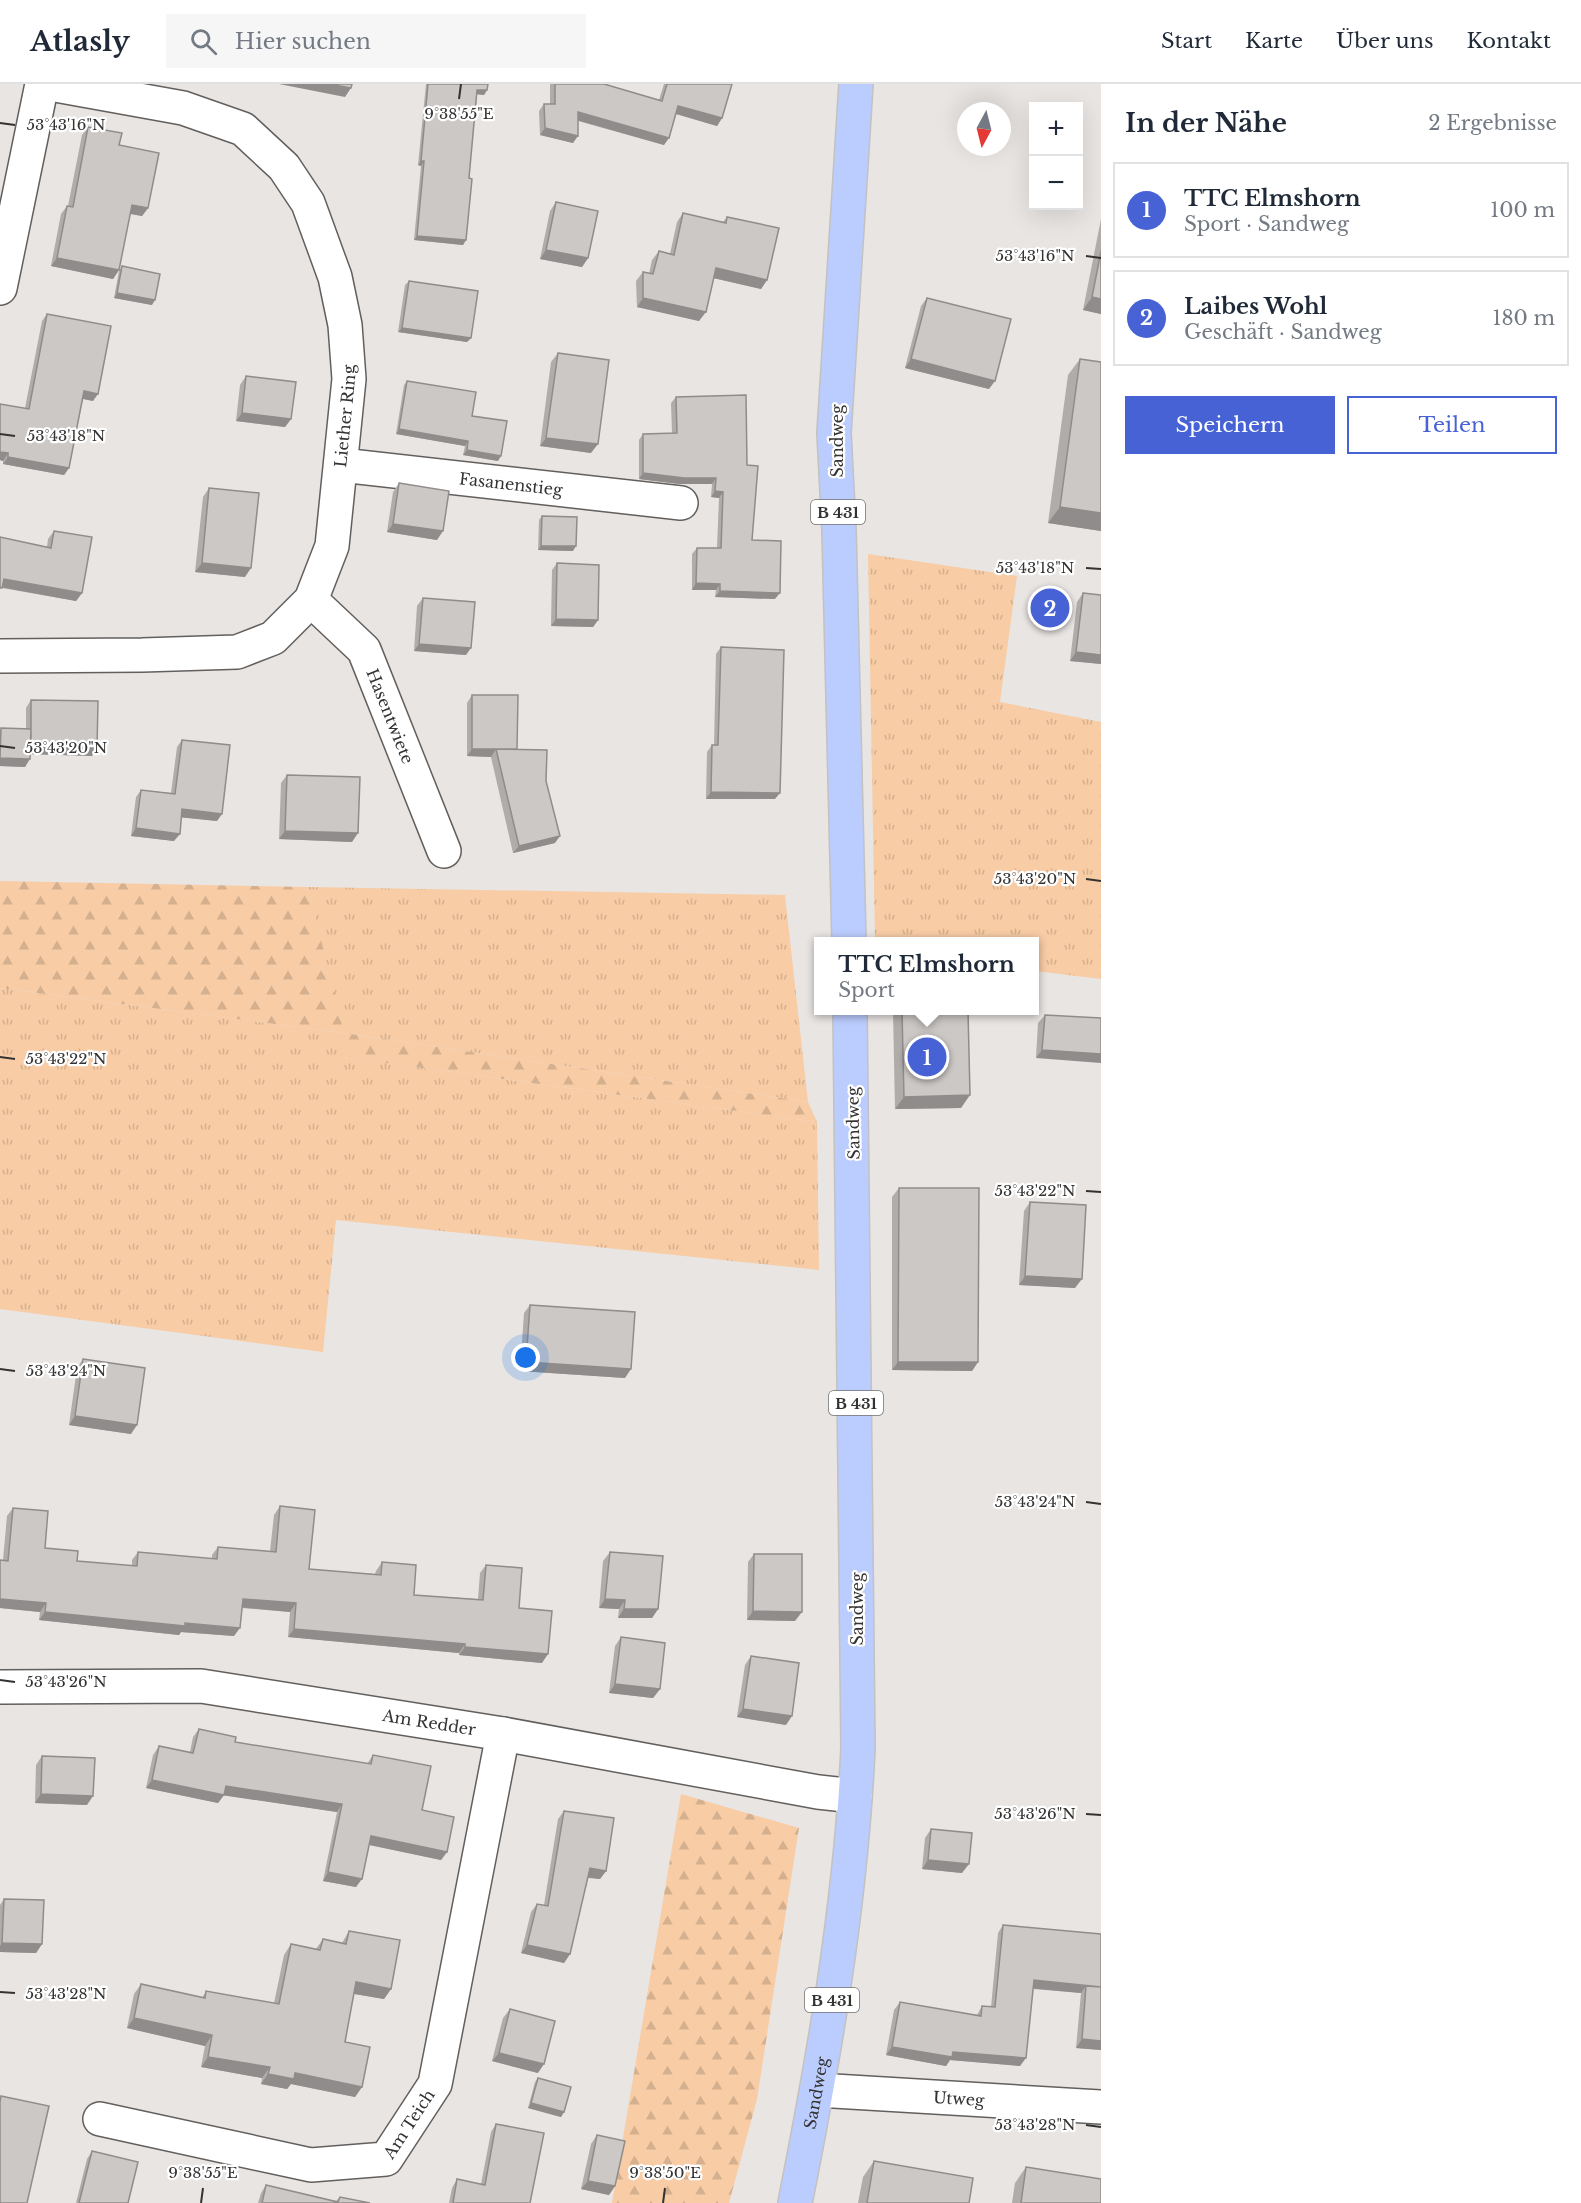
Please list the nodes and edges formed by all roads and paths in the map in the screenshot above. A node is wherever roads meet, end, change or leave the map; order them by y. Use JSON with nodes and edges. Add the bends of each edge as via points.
{"nodes":[{"id":1,"x":42,"y":84,"type":"edge"},
{"id":2,"x":50,"y":84,"type":"edge"},
{"id":3,"x":856,"y":84,"type":"edge"},
{"id":4,"x":0,"y":288,"type":"edge"},
{"id":5,"x":340,"y":465,"type":"junction"},
{"id":6,"x":681,"y":504,"type":"dead end"},
{"id":7,"x":311,"y":600,"type":"junction"},
{"id":8,"x":0,"y":656,"type":"edge"},
{"id":9,"x":444,"y":851,"type":"dead end"},
{"id":10,"x":849,"y":937,"type":"edge"},
{"id":11,"x":850,"y":1015,"type":"edge"},
{"id":12,"x":0,"y":1687,"type":"edge"},
{"id":13,"x":503,"y":1734,"type":"junction"},
{"id":14,"x":855,"y":1796,"type":"junction"},
{"id":15,"x":817,"y":2090,"type":"junction"},
{"id":16,"x":1101,"y":2107,"type":"edge"},
{"id":17,"x":100,"y":2119,"type":"dead end"},
{"id":18,"x":795,"y":2203,"type":"edge"}],
"edges":[{"from":1,"to":4,"type":"street"},
{"from":2,"to":5,"type":"street","name":"Liether Ring","via":[[183,108],[243,129],[284,167],[308,203],[335,277],[345,325],[349,379]]},
{"from":3,"to":10,"type":"main road","name":"Sandweg","number":"B 431","via":[[834,433]]},
{"from":5,"to":6,"type":"street","name":"Fasanenstieg"},
{"from":5,"to":7,"type":"street","name":"Liether Ring","via":[[332,546]]},
{"from":7,"to":8,"type":"street","name":"Liether Ring","via":[[273,638],[237,652]]},
{"from":7,"to":9,"type":"street","name":"Hasentwiete","via":[[364,650]]},
{"from":11,"to":14,"type":"main road","name":"Sandweg","number":"B 431","via":[[856,1416]]},
{"from":12,"to":13,"type":"street","name":"Am Redder","via":[[201,1686]]},
{"from":13,"to":14,"type":"street","name":"Am Redder"},
{"from":13,"to":17,"type":"street","name":"Am Teich","via":[[435,2084],[386,2159],[311,2165]]},
{"from":14,"to":15,"type":"main road","name":"Sandweg","number":"B 431","via":[[842,1932]]},
{"from":15,"to":16,"type":"street","name":"Utweg"},
{"from":15,"to":18,"type":"main road","name":"Sandweg","number":"B 431"}]}
